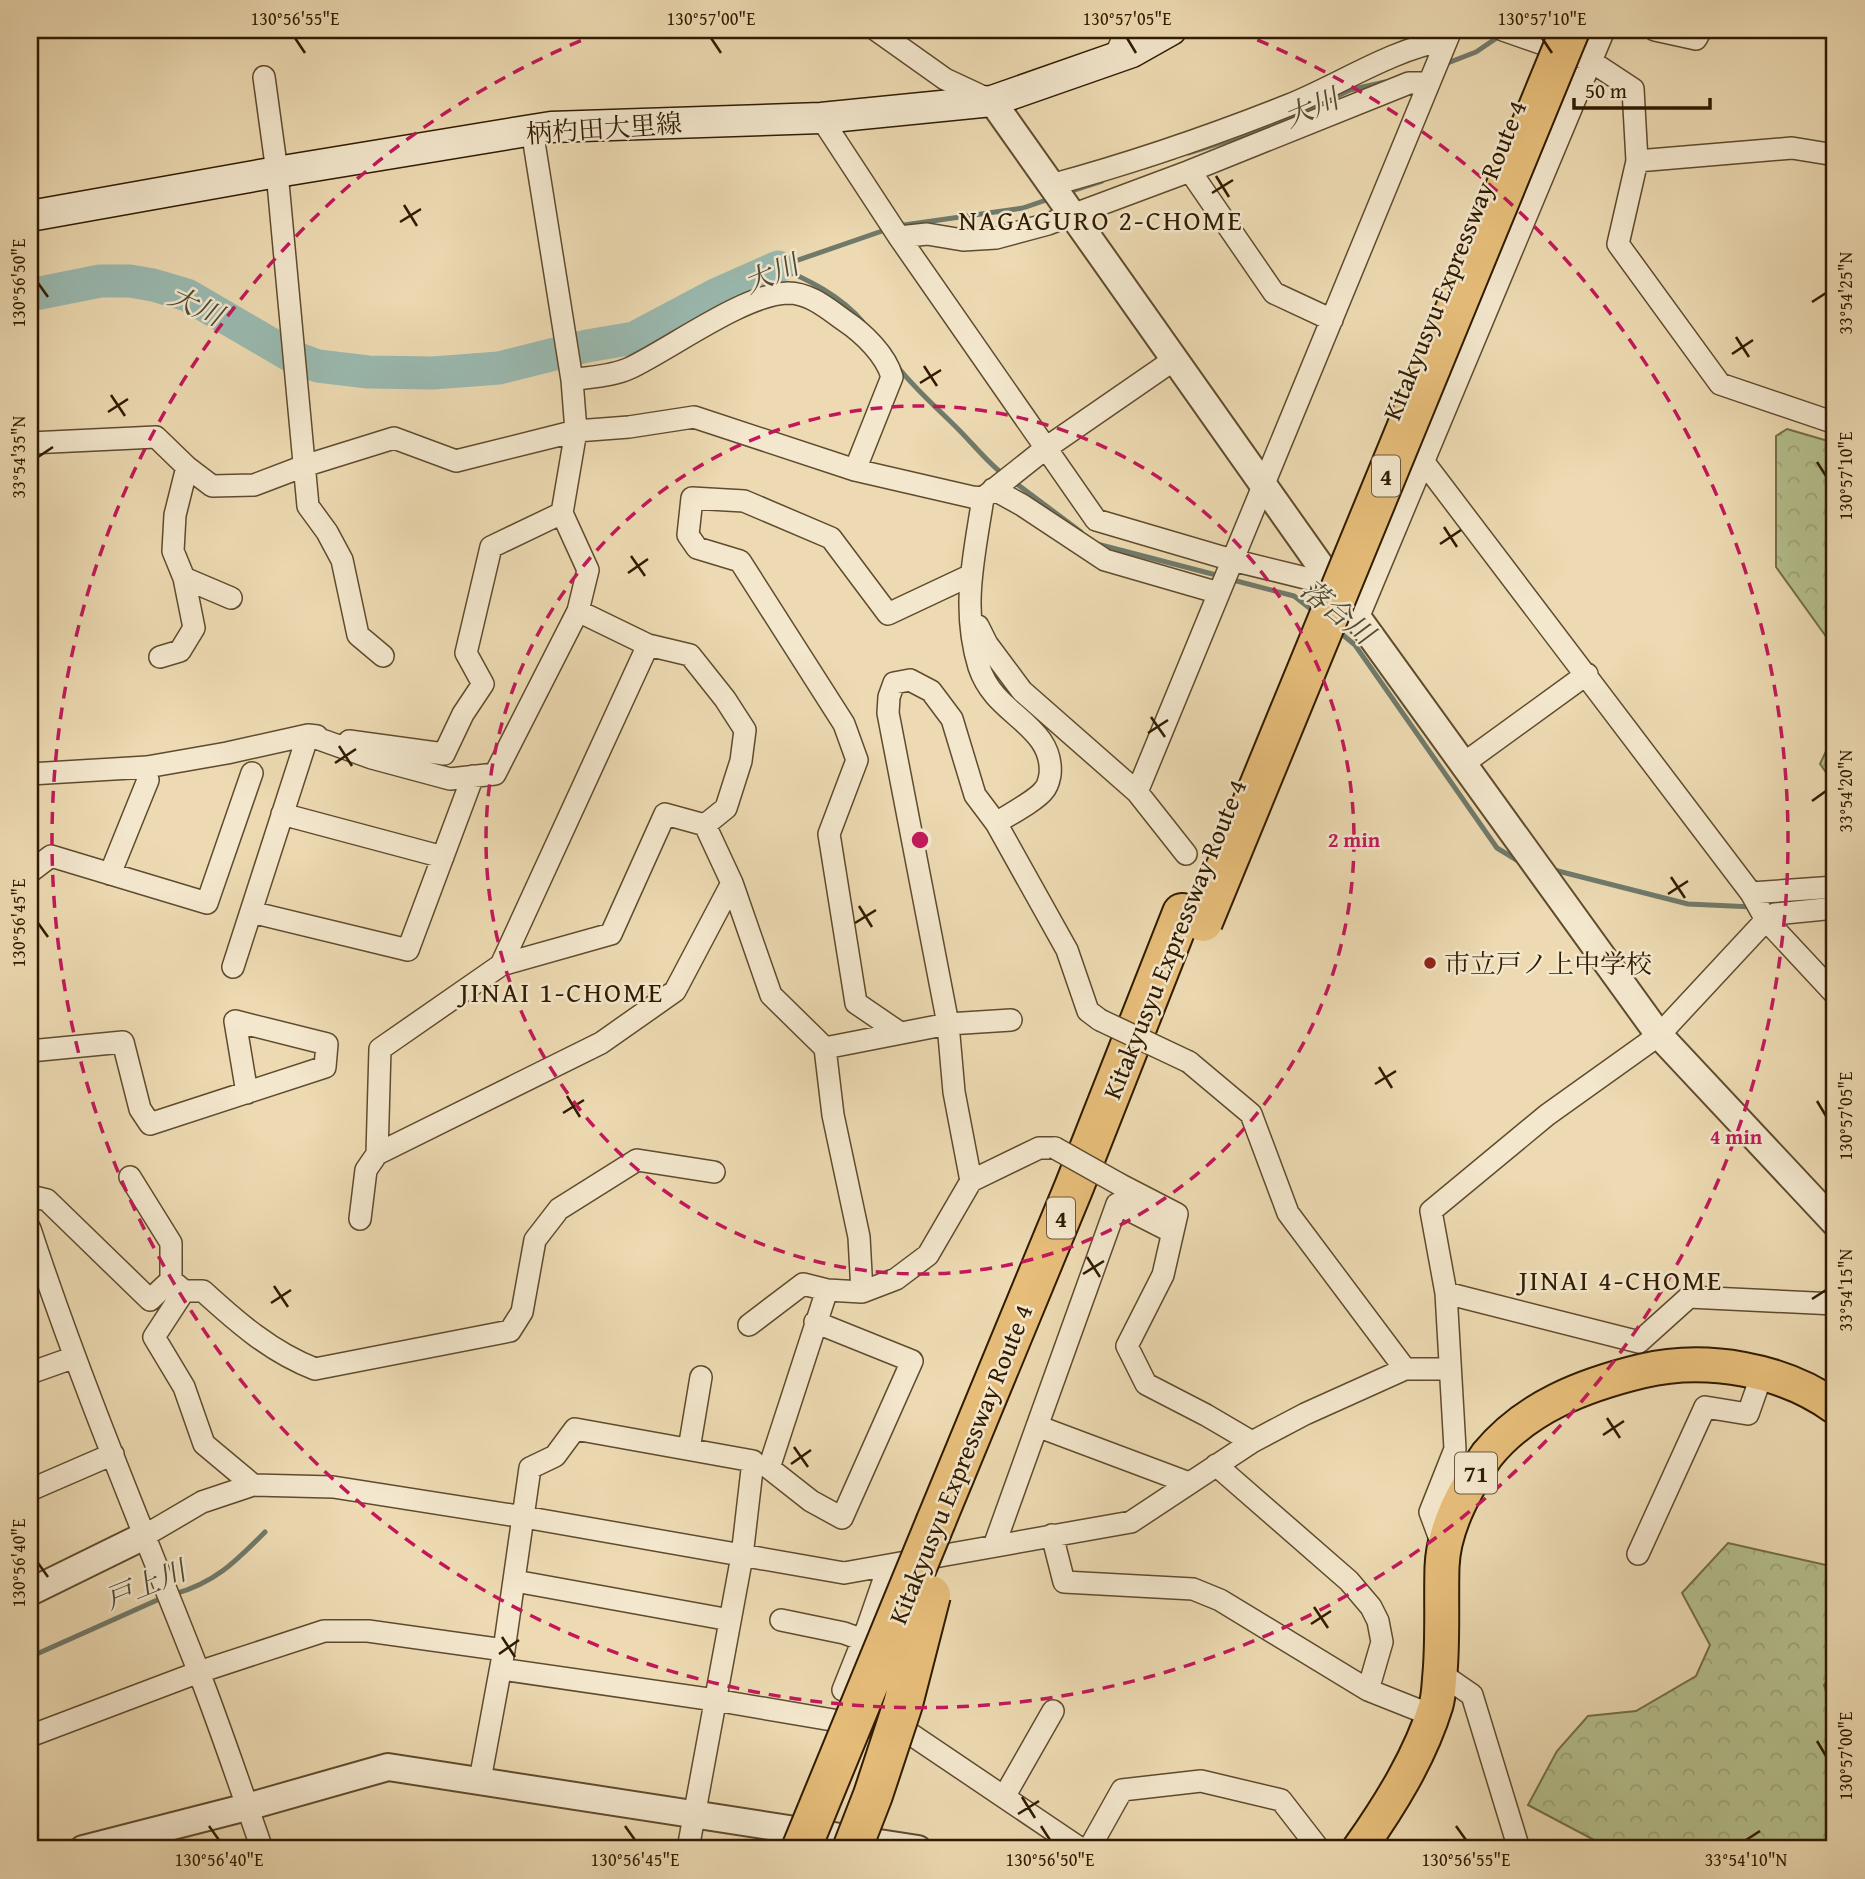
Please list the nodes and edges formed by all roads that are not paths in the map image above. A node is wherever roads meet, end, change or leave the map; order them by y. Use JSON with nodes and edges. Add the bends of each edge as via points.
{"nodes":[{"id":1,"x":876,"y":30,"type":"edge"},
{"id":2,"x":1127,"y":30,"type":"edge"},
{"id":3,"x":1171,"y":30,"type":"edge"},
{"id":4,"x":1503,"y":30,"type":"edge"},
{"id":5,"x":1549,"y":30,"type":"edge"},
{"id":6,"x":1604,"y":30,"type":"edge"},
{"id":7,"x":1655,"y":30,"type":"edge"},
{"id":8,"x":1700,"y":30,"type":"edge"},
{"id":9,"x":1448,"y":35,"type":"edge"},
{"id":10,"x":1580,"y":45,"type":"edge"},
{"id":11,"x":1114,"y":58,"type":"junction"},
{"id":12,"x":264,"y":77,"type":"dead end"},
{"id":13,"x":1428,"y":83,"type":"junction"},
{"id":14,"x":992,"y":101,"type":"junction"},
{"id":15,"x":821,"y":118,"type":"junction"},
{"id":16,"x":532,"y":130,"type":"junction"},
{"id":17,"x":1835,"y":155,"type":"edge"},
{"id":18,"x":1637,"y":161,"type":"junction"},
{"id":19,"x":1190,"y":171,"type":"junction"},
{"id":20,"x":277,"y":172,"type":"junction"},
{"id":21,"x":1061,"y":200,"type":"junction"},
{"id":22,"x":30,"y":216,"type":"edge"},
{"id":23,"x":899,"y":237,"type":"junction"},
{"id":24,"x":1332,"y":320,"type":"junction"},
{"id":25,"x":1175,"y":359,"type":"junction"},
{"id":26,"x":572,"y":380,"type":"junction"},
{"id":27,"x":1835,"y":423,"type":"edge"},
{"id":28,"x":576,"y":430,"type":"junction"},
{"id":29,"x":30,"y":443,"type":"edge"},
{"id":30,"x":1046,"y":448,"type":"junction"},
{"id":31,"x":1423,"y":461,"type":"junction"},
{"id":32,"x":304,"y":466,"type":"junction"},
{"id":33,"x":187,"y":467,"type":"junction"},
{"id":34,"x":855,"y":470,"type":"junction"},
{"id":35,"x":1263,"y":483,"type":"junction"},
{"id":36,"x":988,"y":493,"type":"junction"},
{"id":37,"x":562,"y":513,"type":"junction"},
{"id":38,"x":1232,"y":560,"type":"junction"},
{"id":39,"x":971,"y":575,"type":"junction"},
{"id":40,"x":184,"y":578,"type":"junction"},
{"id":41,"x":1334,"y":585,"type":"junction"},
{"id":42,"x":1219,"y":593,"type":"junction"},
{"id":43,"x":231,"y":598,"type":"dead end"},
{"id":44,"x":968,"y":609,"type":"junction"},
{"id":45,"x":578,"y":611,"type":"junction"},
{"id":46,"x":1358,"y":618,"type":"junction"},
{"id":47,"x":648,"y":645,"type":"junction"},
{"id":48,"x":383,"y":656,"type":"dead end"},
{"id":49,"x":160,"y":657,"type":"dead end"},
{"id":50,"x":1587,"y":674,"type":"junction"},
{"id":51,"x":308,"y":735,"type":"junction"},
{"id":52,"x":1463,"y":764,"type":"junction"},
{"id":53,"x":251,"y":773,"type":"dead end"},
{"id":54,"x":30,"y":774,"type":"edge"},
{"id":55,"x":473,"y":776,"type":"junction"},
{"id":56,"x":148,"y":780,"type":"dead end"},
{"id":57,"x":1137,"y":792,"type":"junction"},
{"id":58,"x":282,"y":814,"type":"junction"},
{"id":59,"x":996,"y":823,"type":"junction"},
{"id":60,"x":705,"y":825,"type":"junction"},
{"id":61,"x":1186,"y":854,"type":"dead end"},
{"id":62,"x":443,"y":857,"type":"junction"},
{"id":63,"x":30,"y":872,"type":"edge"},
{"id":64,"x":110,"y":874,"type":"junction"},
{"id":65,"x":732,"y":883,"type":"junction"},
{"id":66,"x":1835,"y":887,"type":"edge"},
{"id":67,"x":1751,"y":893,"type":"junction"},
{"id":68,"x":1835,"y":908,"type":"edge"},
{"id":69,"x":251,"y":912,"type":"junction"},
{"id":70,"x":1193,"y":918,"type":"junction"},
{"id":71,"x":1766,"y":920,"type":"junction"},
{"id":72,"x":501,"y":965,"type":"junction"},
{"id":73,"x":233,"y":967,"type":"dead end"},
{"id":74,"x":1835,"y":994,"type":"edge"},
{"id":75,"x":1011,"y":1020,"type":"dead end"},
{"id":76,"x":948,"y":1024,"type":"junction"},
{"id":77,"x":900,"y":1033,"type":"junction"},
{"id":78,"x":1659,"y":1035,"type":"junction"},
{"id":79,"x":824,"y":1048,"type":"junction"},
{"id":80,"x":30,"y":1051,"type":"edge"},
{"id":81,"x":247,"y":1093,"type":"junction"},
{"id":82,"x":377,"y":1154,"type":"junction"},
{"id":83,"x":714,"y":1172,"type":"dead end"},
{"id":84,"x":130,"y":1177,"type":"dead end"},
{"id":85,"x":971,"y":1181,"type":"junction"},
{"id":86,"x":30,"y":1196,"type":"edge"},
{"id":87,"x":360,"y":1219,"type":"dead end"},
{"id":88,"x":1835,"y":1223,"type":"edge"},
{"id":89,"x":30,"y":1229,"type":"edge"},
{"id":90,"x":1172,"y":1232,"type":"junction"},
{"id":91,"x":178,"y":1286,"type":"junction"},
{"id":92,"x":827,"y":1290,"type":"junction"},
{"id":93,"x":862,"y":1292,"type":"junction"},
{"id":94,"x":1446,"y":1293,"type":"junction"},
{"id":95,"x":1835,"y":1304,"type":"edge"},
{"id":96,"x":815,"y":1322,"type":"junction"},
{"id":97,"x":749,"y":1325,"type":"dead end"},
{"id":98,"x":75,"y":1357,"type":"junction"},
{"id":99,"x":1405,"y":1369,"type":"junction"},
{"id":100,"x":1450,"y":1369,"type":"junction"},
{"id":101,"x":30,"y":1373,"type":"edge"},
{"id":102,"x":1762,"y":1374,"type":"junction"},
{"id":103,"x":701,"y":1377,"type":"dead end"},
{"id":104,"x":1835,"y":1407,"type":"edge"},
{"id":105,"x":1037,"y":1426,"type":"junction"},
{"id":106,"x":1252,"y":1442,"type":"junction"},
{"id":107,"x":689,"y":1449,"type":"junction"},
{"id":108,"x":113,"y":1454,"type":"junction"},
{"id":109,"x":1216,"y":1465,"type":"junction"},
{"id":110,"x":1189,"y":1483,"type":"junction"},
{"id":111,"x":253,"y":1485,"type":"junction"},
{"id":112,"x":30,"y":1490,"type":"edge"},
{"id":113,"x":524,"y":1517,"type":"junction"},
{"id":114,"x":947,"y":1524,"type":"junction"},
{"id":115,"x":1052,"y":1535,"type":"junction"},
{"id":116,"x":144,"y":1536,"type":"junction"},
{"id":117,"x":993,"y":1546,"type":"junction"},
{"id":118,"x":1444,"y":1549,"type":"junction"},
{"id":119,"x":1638,"y":1554,"type":"dead end"},
{"id":120,"x":742,"y":1556,"type":"junction"},
{"id":121,"x":889,"y":1565,"type":"junction"},
{"id":122,"x":515,"y":1581,"type":"junction"},
{"id":123,"x":30,"y":1592,"type":"edge"},
{"id":124,"x":931,"y":1595,"type":"junction"},
{"id":125,"x":730,"y":1620,"type":"junction"},
{"id":126,"x":781,"y":1620,"type":"dead end"},
{"id":127,"x":863,"y":1640,"type":"junction"},
{"id":128,"x":502,"y":1660,"type":"junction"},
{"id":129,"x":199,"y":1672,"type":"junction"},
{"id":130,"x":1440,"y":1673,"type":"junction"},
{"id":131,"x":843,"y":1690,"type":"dead end"},
{"id":132,"x":1368,"y":1690,"type":"junction"},
{"id":133,"x":715,"y":1700,"type":"junction"},
{"id":134,"x":1053,"y":1711,"type":"dead end"},
{"id":135,"x":1431,"y":1715,"type":"junction"},
{"id":136,"x":30,"y":1736,"type":"edge"},
{"id":137,"x":480,"y":1780,"type":"junction"},
{"id":138,"x":1004,"y":1797,"type":"junction"},
{"id":139,"x":247,"y":1807,"type":"junction"},
{"id":140,"x":694,"y":1816,"type":"junction"},
{"id":141,"x":83,"y":1849,"type":"edge"},
{"id":142,"x":262,"y":1849,"type":"edge"},
{"id":143,"x":688,"y":1849,"type":"edge"},
{"id":144,"x":801,"y":1849,"type":"edge"},
{"id":145,"x":826,"y":1849,"type":"edge"},
{"id":146,"x":852,"y":1849,"type":"edge"},
{"id":147,"x":918,"y":1849,"type":"edge"},
{"id":148,"x":1081,"y":1849,"type":"edge"},
{"id":149,"x":1089,"y":1849,"type":"edge"},
{"id":150,"x":1319,"y":1849,"type":"edge"},
{"id":151,"x":1359,"y":1849,"type":"edge"},
{"id":152,"x":1519,"y":1849,"type":"edge"}],
"edges":[{"from":1,"to":14,"type":"street","via":[[945,79]]},
{"from":2,"to":11,"type":"street"},
{"from":3,"to":11,"type":"main road","name":"柄杓田大里線"},
{"from":4,"to":10,"type":"street"},
{"from":5,"to":70,"type":"highway","name":"Kitakyusyu Expressway Route 4","number":"4"},
{"from":6,"to":10,"type":"street"},
{"from":7,"to":8,"type":"street","via":[[1696,39]]},
{"from":9,"to":13,"type":"street"},
{"from":9,"to":21,"type":"street","via":[[1290,104],[1122,166]]},
{"from":10,"to":18,"type":"street","via":[[1633,89]]},
{"from":10,"to":31,"type":"street"},
{"from":10,"to":70,"type":"highway","name":"Kitakyusyu Expressway Route 4","number":"4","bridge":true},
{"from":11,"to":14,"type":"main road","name":"柄杓田大里線"},
{"from":12,"to":20,"type":"street"},
{"from":13,"to":19,"type":"street","via":[[1409,83]]},
{"from":13,"to":24,"type":"street"},
{"from":14,"to":15,"type":"main road","name":"柄杓田大里線"},
{"from":14,"to":21,"type":"street"},
{"from":15,"to":16,"type":"main road","name":"柄杓田大里線"},
{"from":15,"to":23,"type":"street"},
{"from":16,"to":20,"type":"main road","name":"柄杓田大里線"},
{"from":16,"to":26,"type":"street"},
{"from":17,"to":18,"type":"street","via":[[1792,148]]},
{"from":18,"to":27,"type":"street","via":[[1618,244],[1720,384]]},
{"from":19,"to":21,"type":"street"},
{"from":19,"to":24,"type":"street","via":[[1274,293]]},
{"from":20,"to":22,"type":"main road","name":"柄杓田大里線"},
{"from":20,"to":32,"type":"street"},
{"from":21,"to":23,"type":"street","via":[[1048,225],[996,238]]},
{"from":21,"to":25,"type":"street"},
{"from":23,"to":30,"type":"street"},
{"from":24,"to":35,"type":"street"},
{"from":25,"to":30,"type":"street"},
{"from":25,"to":35,"type":"street"},
{"from":26,"to":28,"type":"street"},
{"from":26,"to":34,"type":"street","via":[[627,370],[770,296],[790,293],[812,298],[855,327],[889,365],[892,377]]},
{"from":28,"to":32,"type":"street","via":[[456,461],[394,438]]},
{"from":28,"to":34,"type":"street","via":[[629,428],[694,417]]},
{"from":28,"to":37,"type":"street"},
{"from":29,"to":33,"type":"street","via":[[156,437]]},
{"from":30,"to":36,"type":"street"},
{"from":30,"to":38,"type":"street","via":[[1096,520]]},
{"from":31,"to":46,"type":"street"},
{"from":31,"to":50,"type":"street"},
{"from":32,"to":33,"type":"street","via":[[254,485],[226,486],[212,486]]},
{"from":32,"to":48,"type":"street","via":[[308,506],[342,560],[358,635]]},
{"from":33,"to":40,"type":"street","via":[[175,515],[173,551]]},
{"from":34,"to":36,"type":"street","via":[[971,497]]},
{"from":35,"to":38,"type":"street"},
{"from":35,"to":41,"type":"street"},
{"from":36,"to":39,"type":"street"},
{"from":36,"to":42,"type":"street","via":[[1022,505],[1105,560]]},
{"from":37,"to":45,"type":"street","via":[[588,570]]},
{"from":37,"to":51,"type":"street","via":[[491,547],[466,653],[483,684],[444,754]]},
{"from":38,"to":41,"type":"street"},
{"from":38,"to":42,"type":"street"},
{"from":39,"to":44,"type":"street"},
{"from":39,"to":77,"type":"street","via":[[888,614],[831,538],[744,501],[692,498],[688,535],[697,548],[740,561],[844,724],[857,760],[829,834],[856,1003]]},
{"from":40,"to":43,"type":"street"},
{"from":40,"to":49,"type":"street","via":[[194,628],[180,651]]},
{"from":41,"to":46,"type":"street"},
{"from":42,"to":57,"type":"street"},
{"from":44,"to":57,"type":"street","via":[[1022,691]]},
{"from":44,"to":59,"type":"street","via":[[980,669],[995,695],[1030,725],[1051,765],[1044,791]]},
{"from":45,"to":47,"type":"street"},
{"from":45,"to":55,"type":"street","via":[[495,774]]},
{"from":46,"to":52,"type":"street"},
{"from":47,"to":60,"type":"street","via":[[690,655],[745,730],[726,808]]},
{"from":47,"to":72,"type":"street"},
{"from":50,"to":52,"type":"street"},
{"from":50,"to":67,"type":"street"},
{"from":51,"to":54,"type":"street","via":[[147,767]]},
{"from":51,"to":55,"type":"street","via":[[450,779]]},
{"from":51,"to":58,"type":"street"},
{"from":52,"to":78,"type":"street"},
{"from":53,"to":64,"type":"street","via":[[207,903]]},
{"from":55,"to":62,"type":"street"},
{"from":56,"to":64,"type":"street"},
{"from":57,"to":61,"type":"street"},
{"from":58,"to":62,"type":"street"},
{"from":58,"to":69,"type":"street"},
{"from":59,"to":76,"type":"street","via":[[975,795],[952,719],[931,691],[910,680],[894,683],[888,713]]},
{"from":59,"to":99,"type":"street","bridge":true,"via":[[1067,950],[1088,1011],[1189,1062],[1251,1114],[1288,1213]]},
{"from":60,"to":65,"type":"street"},
{"from":60,"to":72,"type":"street","via":[[665,814],[611,934]]},
{"from":62,"to":69,"type":"street","via":[[408,950]]},
{"from":63,"to":64,"type":"street","via":[[51,856]]},
{"from":65,"to":79,"type":"street","via":[[771,995]]},
{"from":65,"to":82,"type":"street","via":[[675,990],[601,1043]]},
{"from":66,"to":67,"type":"street"},
{"from":67,"to":71,"type":"street"},
{"from":68,"to":71,"type":"street","via":[[1775,914]]},
{"from":69,"to":73,"type":"street"},
{"from":70,"to":114,"type":"highway","name":"Kitakyusyu Expressway Route 4","number":"4","via":[[1079,1175]]},
{"from":71,"to":74,"type":"street"},
{"from":71,"to":78,"type":"street"},
{"from":72,"to":82,"type":"street","via":[[380,1049]]},
{"from":75,"to":76,"type":"street"},
{"from":76,"to":77,"type":"street"},
{"from":76,"to":85,"type":"street","via":[[954,1092]]},
{"from":77,"to":79,"type":"street"},
{"from":78,"to":88,"type":"street"},
{"from":78,"to":94,"type":"street","via":[[1547,1115],[1431,1211]]},
{"from":79,"to":93,"type":"street","via":[[859,1237]]},
{"from":80,"to":81,"type":"street","via":[[123,1042],[139,1109],[150,1124]]},
{"from":81,"to":81,"type":"street","via":[[325,1067],[327,1044],[235,1021]]},
{"from":82,"to":87,"type":"street","via":[[366,1170]]},
{"from":83,"to":91,"type":"street","via":[[637,1160],[559,1209],[535,1240],[522,1312],[510,1331],[315,1369],[290,1359],[242,1327],[203,1291]]},
{"from":84,"to":91,"type":"street","via":[[171,1243]]},
{"from":85,"to":90,"type":"street","bridge":true,"via":[[1039,1148],[1055,1148],[1177,1214]]},
{"from":85,"to":93,"type":"street","via":[[928,1255],[896,1279]]},
{"from":86,"to":91,"type":"street","via":[[47,1200],[150,1300]]},
{"from":89,"to":98,"type":"street"},
{"from":90,"to":105,"type":"street","via":[[1117,1204]]},
{"from":90,"to":106,"type":"street","via":[[1163,1275],[1128,1346],[1146,1384]]},
{"from":91,"to":111,"type":"street","via":[[154,1337],[184,1387],[204,1444]]},
{"from":92,"to":93,"type":"street"},
{"from":92,"to":96,"type":"street"},
{"from":92,"to":97,"type":"street","via":[[803,1284]]},
{"from":94,"to":95,"type":"street","via":[[1639,1342],[1689,1297]]},
{"from":94,"to":100,"type":"street"},
{"from":96,"to":96,"type":"street","via":[[769,1468],[842,1518],[912,1361]]},
{"from":98,"to":101,"type":"street"},
{"from":98,"to":108,"type":"street"},
{"from":99,"to":100,"type":"street"},
{"from":99,"to":106,"type":"street"},
{"from":100,"to":118,"type":"street","via":[[1455,1449],[1430,1512]]},
{"from":102,"to":104,"type":"main road","number":"71","via":[[1793,1384]]},
{"from":102,"to":118,"type":"main road","number":"71","via":[[1696,1366],[1651,1369],[1600,1381],[1556,1400],[1515,1427],[1487,1456],[1459,1503]]},
{"from":102,"to":119,"type":"street","via":[[1748,1414],[1705,1407]]},
{"from":103,"to":107,"type":"street"},
{"from":105,"to":110,"type":"street"},
{"from":105,"to":117,"type":"street"},
{"from":106,"to":109,"type":"street"},
{"from":107,"to":113,"type":"street","via":[[575,1429],[555,1457],[530,1468]]},
{"from":107,"to":120,"type":"street","via":[[753,1461]]},
{"from":108,"to":112,"type":"street"},
{"from":108,"to":116,"type":"street"},
{"from":109,"to":110,"type":"street"},
{"from":109,"to":132,"type":"street","via":[[1349,1581],[1371,1607],[1382,1642]]},
{"from":110,"to":115,"type":"street","via":[[1131,1522]]},
{"from":111,"to":113,"type":"street","via":[[333,1487]]},
{"from":111,"to":116,"type":"street","via":[[202,1502]]},
{"from":113,"to":120,"type":"street"},
{"from":113,"to":122,"type":"street"},
{"from":114,"to":124,"type":"highway","name":"Kitakyusyu Expressway Route 4","number":"4"},
{"from":114,"to":144,"type":"highway","name":"Kitakyusyu Expressway Route 4","number":"4","bridge":true},
{"from":115,"to":117,"type":"street"},
{"from":115,"to":132,"type":"street","via":[[1064,1582],[1193,1589],[1220,1600]]},
{"from":116,"to":123,"type":"street"},
{"from":116,"to":129,"type":"street"},
{"from":117,"to":121,"type":"street"},
{"from":118,"to":130,"type":"main road","number":"71"},
{"from":120,"to":121,"type":"street","via":[[844,1573]]},
{"from":120,"to":125,"type":"street"},
{"from":121,"to":127,"type":"street"},
{"from":122,"to":125,"type":"street"},
{"from":122,"to":128,"type":"street"},
{"from":124,"to":145,"type":"highway","name":"Kitakyusyu Expressway Route 4","number":"4","bridge":true},
{"from":124,"to":146,"type":"highway","bridge":true,"via":[[903,1704]]},
{"from":125,"to":133,"type":"street"},
{"from":126,"to":127,"type":"street"},
{"from":127,"to":131,"type":"street"},
{"from":128,"to":129,"type":"street","via":[[368,1631],[324,1631]]},
{"from":128,"to":133,"type":"street"},
{"from":128,"to":137,"type":"street"},
{"from":129,"to":136,"type":"street"},
{"from":129,"to":139,"type":"street"},
{"from":130,"to":135,"type":"main road","number":"71"},
{"from":130,"to":152,"type":"street","via":[[1472,1695]]},
{"from":132,"to":135,"type":"street"},
{"from":133,"to":138,"type":"street","via":[[909,1733]]},
{"from":133,"to":140,"type":"street"},
{"from":134,"to":138,"type":"street"},
{"from":135,"to":151,"type":"main road","number":"71","via":[[1391,1804]]},
{"from":137,"to":139,"type":"street","via":[[388,1768]]},
{"from":137,"to":140,"type":"street"},
{"from":138,"to":148,"type":"street"},
{"from":139,"to":141,"type":"street"},
{"from":139,"to":142,"type":"street"},
{"from":140,"to":143,"type":"street"},
{"from":140,"to":147,"type":"street"},
{"from":149,"to":150,"type":"street","via":[[1122,1790],[1201,1781],[1281,1800]]}]}
